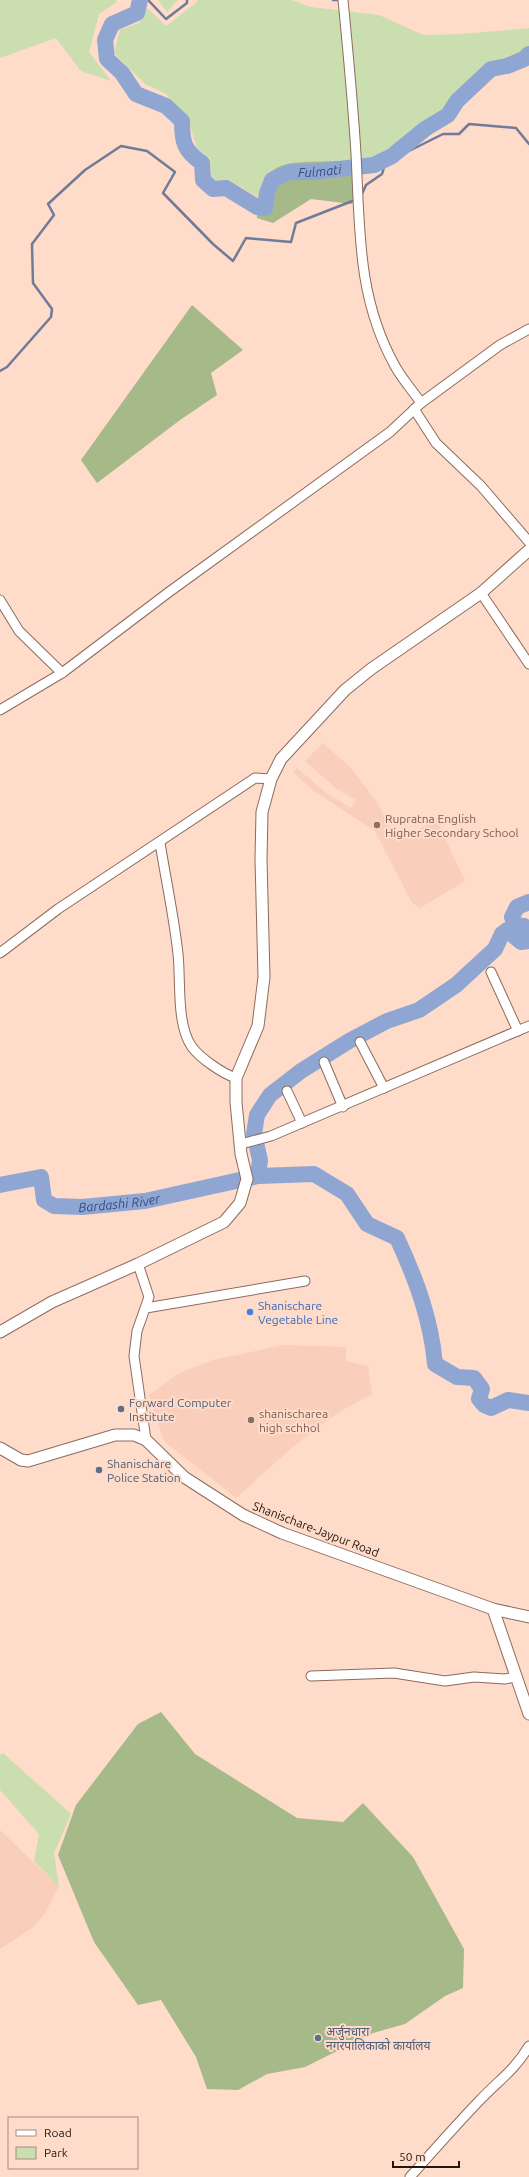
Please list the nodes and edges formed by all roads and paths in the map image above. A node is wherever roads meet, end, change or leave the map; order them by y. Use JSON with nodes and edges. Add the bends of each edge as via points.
{"nodes":[{"id":1,"x":343,"y":0,"type":"edge"},
{"id":2,"x":529,"y":329,"type":"edge"},
{"id":3,"x":418,"y":406,"type":"junction"},
{"id":4,"x":529,"y":542,"type":"edge"},
{"id":5,"x":529,"y":550,"type":"edge"},
{"id":6,"x":481,"y":593,"type":"junction"},
{"id":7,"x":0,"y":600,"type":"edge"},
{"id":8,"x":529,"y":664,"type":"edge"},
{"id":9,"x":62,"y":673,"type":"junction"},
{"id":10,"x":0,"y":710,"type":"edge"},
{"id":11,"x":271,"y":779,"type":"junction"},
{"id":12,"x":160,"y":843,"type":"junction"},
{"id":13,"x":0,"y":953,"type":"edge"},
{"id":14,"x":491,"y":972,"type":"dead end"},
{"id":15,"x":529,"y":1026,"type":"edge"},
{"id":16,"x":518,"y":1031,"type":"junction"},
{"id":17,"x":360,"y":1042,"type":"dead end"},
{"id":18,"x":324,"y":1062,"type":"dead end"},
{"id":19,"x":236,"y":1078,"type":"junction"},
{"id":20,"x":384,"y":1088,"type":"junction"},
{"id":21,"x":287,"y":1091,"type":"dead end"},
{"id":22,"x":342,"y":1107,"type":"junction"},
{"id":23,"x":302,"y":1123,"type":"junction"},
{"id":24,"x":241,"y":1144,"type":"junction"},
{"id":25,"x":138,"y":1264,"type":"junction"},
{"id":26,"x":305,"y":1281,"type":"dead end"},
{"id":27,"x":146,"y":1308,"type":"junction"},
{"id":28,"x":0,"y":1332,"type":"edge"},
{"id":29,"x":146,"y":1440,"type":"junction"},
{"id":30,"x":0,"y":1448,"type":"edge"},
{"id":31,"x":493,"y":1609,"type":"junction"},
{"id":32,"x":529,"y":1617,"type":"edge"},
{"id":33,"x":311,"y":1676,"type":"dead end"},
{"id":34,"x":515,"y":1677,"type":"junction"},
{"id":35,"x":529,"y":1714,"type":"edge"},
{"id":36,"x":529,"y":2046,"type":"edge"},
{"id":37,"x":410,"y":2177,"type":"edge"}],
"edges":[{"from":1,"to":3,"type":"street","via":[[363,279],[375,321],[395,366]]},
{"from":2,"to":3,"type":"street","via":[[500,344]]},
{"from":3,"to":4,"type":"street","via":[[436,443],[491,497]]},
{"from":3,"to":9,"type":"street","via":[[390,432]]},
{"from":5,"to":6,"type":"street"},
{"from":6,"to":8,"type":"street"},
{"from":6,"to":11,"type":"street","via":[[345,690],[281,760]]},
{"from":7,"to":9,"type":"street","via":[[19,631]]},
{"from":9,"to":10,"type":"street"},
{"from":11,"to":12,"type":"street","via":[[255,778]]},
{"from":11,"to":19,"type":"street","via":[[262,812],[264,978],[258,1026]]},
{"from":12,"to":13,"type":"street","via":[[58,909]]},
{"from":12,"to":19,"type":"street","via":[[178,955],[180,1006],[186,1036],[192,1047],[226,1075]]},
{"from":14,"to":16,"type":"street"},
{"from":15,"to":16,"type":"street"},
{"from":16,"to":20,"type":"street"},
{"from":17,"to":20,"type":"street"},
{"from":18,"to":22,"type":"street"},
{"from":19,"to":24,"type":"street"},
{"from":20,"to":22,"type":"street"},
{"from":21,"to":23,"type":"street"},
{"from":22,"to":23,"type":"street"},
{"from":23,"to":24,"type":"street"},
{"from":24,"to":25,"type":"street","via":[[247,1179],[240,1203],[232,1213],[224,1222]]},
{"from":25,"to":27,"type":"street","via":[[148,1289]]},
{"from":25,"to":28,"type":"street","via":[[52,1302]]},
{"from":26,"to":27,"type":"street"},
{"from":27,"to":29,"type":"street","via":[[137,1331],[134,1356]]},
{"from":29,"to":30,"type":"street","name":"Shanischare-Jaypur Road","via":[[134,1435],[115,1435],[28,1461],[21,1460]]},
{"from":29,"to":31,"type":"street","name":"Shanischare-Jaypur Road","via":[[184,1477],[243,1515],[282,1533]]},
{"from":31,"to":32,"type":"street","name":"Shanischare-Jaypur Road"},
{"from":31,"to":34,"type":"street"},
{"from":33,"to":34,"type":"street","via":[[394,1673],[445,1682],[474,1677]]},
{"from":34,"to":35,"type":"street"},
{"from":36,"to":37,"type":"street","via":[[510,2074],[482,2098]]}]}
